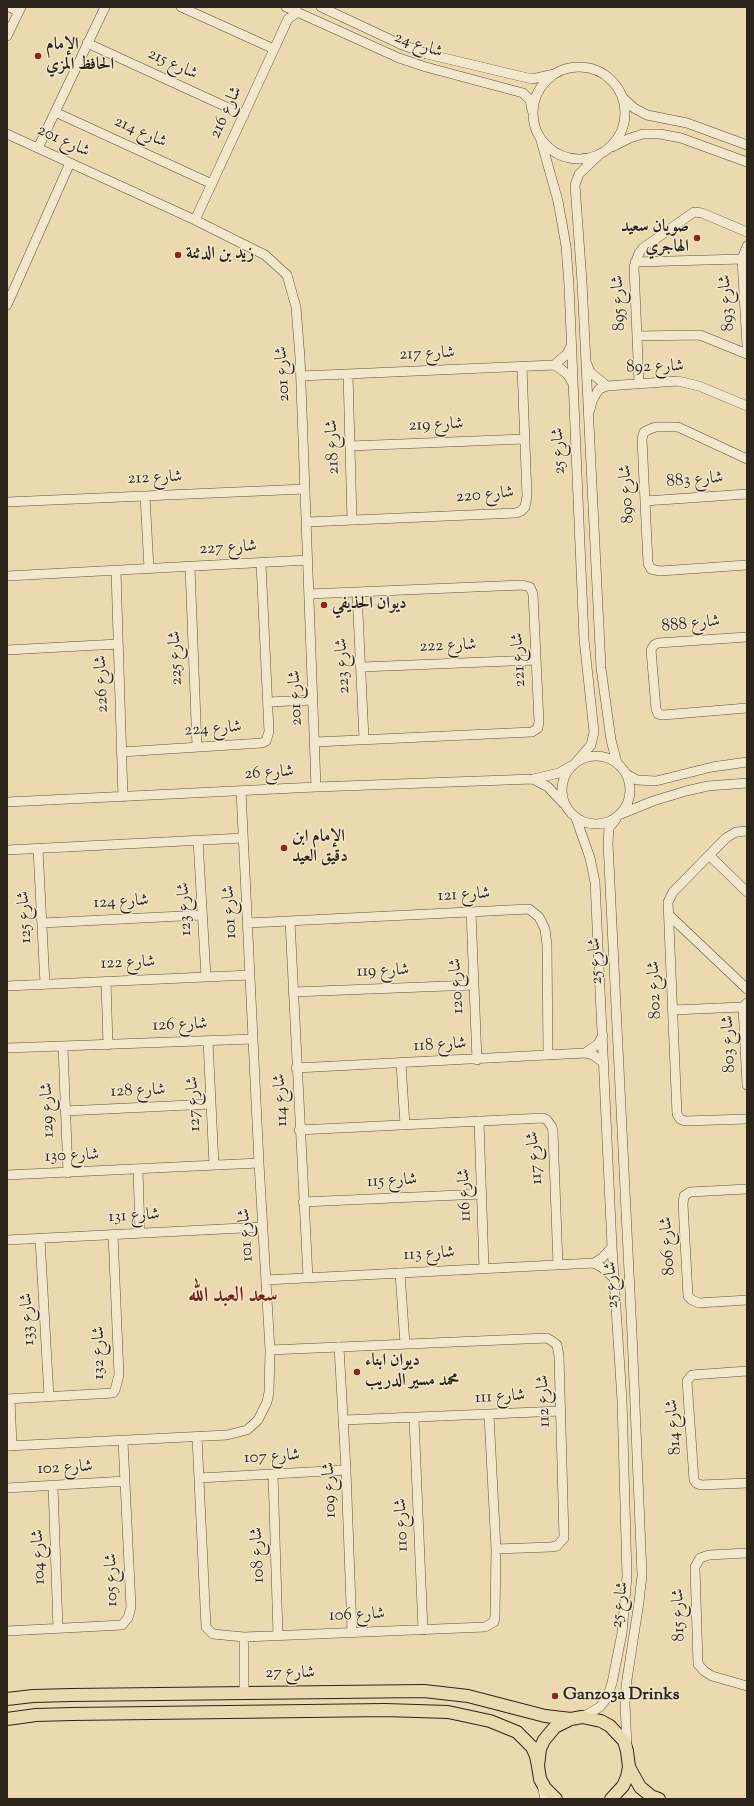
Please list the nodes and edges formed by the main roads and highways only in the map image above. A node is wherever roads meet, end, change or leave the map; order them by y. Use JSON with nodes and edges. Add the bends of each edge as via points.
{"nodes":[{"id":1,"x":7,"y":1699,"type":"edge"},
{"id":2,"x":576,"y":1718,"type":"junction"},
{"id":3,"x":7,"y":1719,"type":"edge"},
{"id":4,"x":538,"y":1766,"type":"junction"},
{"id":5,"x":629,"y":1767,"type":"junction"},
{"id":6,"x":556,"y":1799,"type":"edge"},
{"id":7,"x":611,"y":1799,"type":"edge"},
{"id":8,"x":660,"y":1799,"type":"edge"}],
"edges":[{"from":1,"to":2,"type":"main road","name":"شارع 27","via":[[33,1696],[244,1692],[448,1693],[491,1701],[545,1716]]},
{"from":2,"to":4,"type":"main road","via":[[555,1727],[544,1740]]},
{"from":2,"to":5,"type":"main road","name":"شارع 27","via":[[602,1721],[610,1726],[621,1737],[627,1750]]},
{"from":3,"to":4,"type":"main road","via":[[36,1715],[80,1714],[385,1710],[448,1712],[490,1721],[517,1732],[532,1747]]},
{"from":4,"to":6,"type":"main road","via":[[540,1779]]},
{"from":5,"to":7,"type":"main road","via":[[623,1786]]},
{"from":5,"to":8,"type":"main road","via":[[640,1788]]}]}
